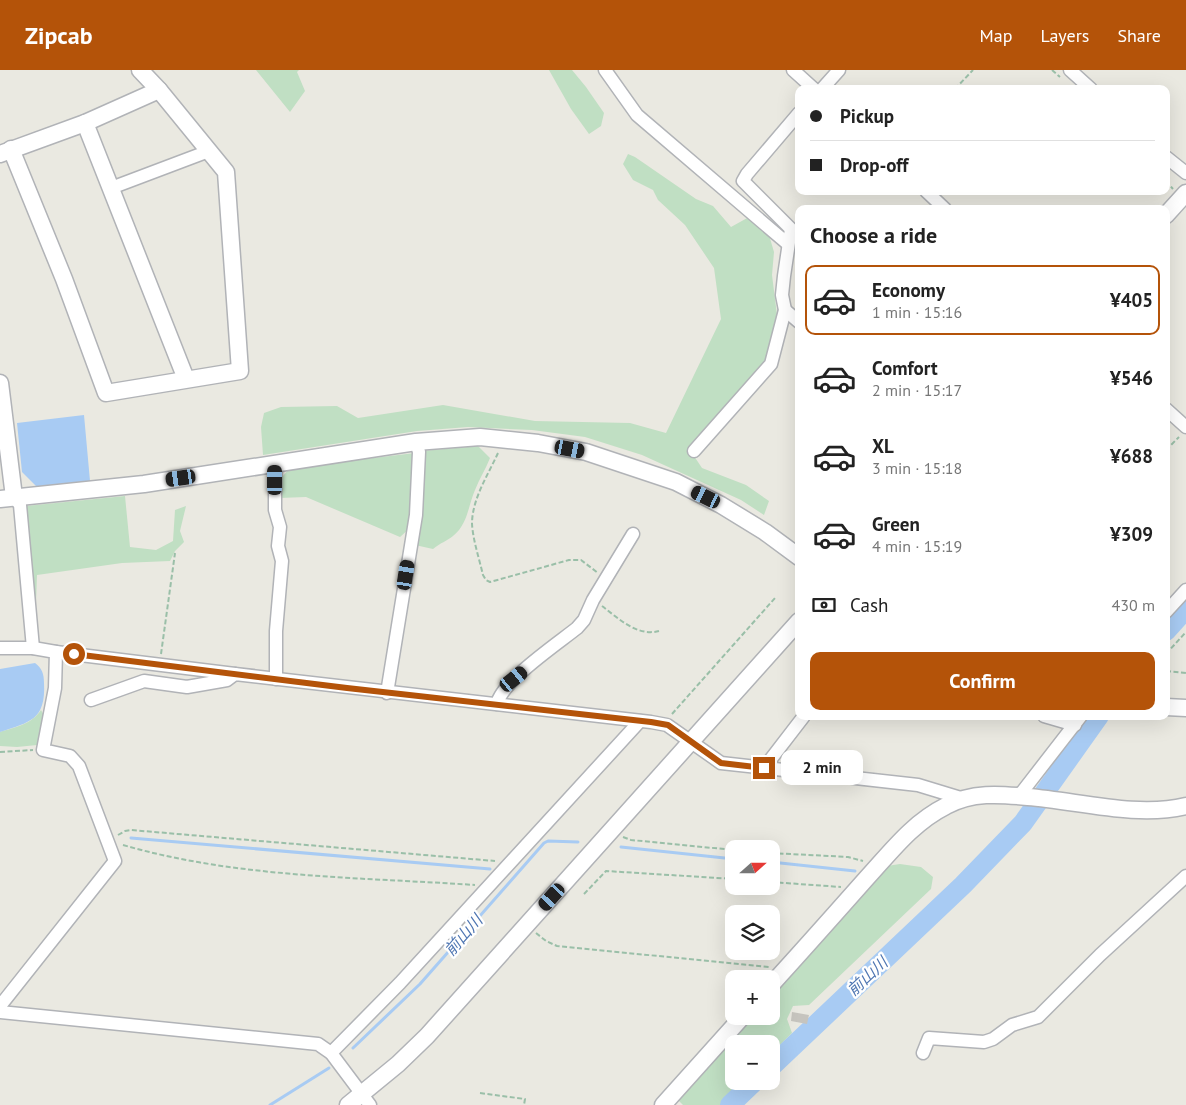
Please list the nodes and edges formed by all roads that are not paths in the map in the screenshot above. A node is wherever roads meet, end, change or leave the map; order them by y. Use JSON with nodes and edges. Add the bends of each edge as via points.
{"nodes":[{"id":1,"x":140,"y":70,"type":"edge"},
{"id":2,"x":605,"y":70,"type":"edge"},
{"id":3,"x":793,"y":70,"type":"edge"},
{"id":4,"x":839,"y":70,"type":"edge"},
{"id":5,"x":1070,"y":70,"type":"edge"},
{"id":6,"x":810,"y":85,"type":"edge"},
{"id":7,"x":826,"y":85,"type":"edge"},
{"id":8,"x":1086,"y":85,"type":"edge"},
{"id":9,"x":159,"y":90,"type":"junction"},
{"id":10,"x":795,"y":118,"type":"edge"},
{"id":11,"x":85,"y":123,"type":"junction"},
{"id":12,"x":209,"y":150,"type":"junction"},
{"id":13,"x":6,"y":152,"type":"edge"},
{"id":14,"x":1170,"y":160,"type":"edge"},
{"id":15,"x":1186,"y":173,"type":"edge"},
{"id":16,"x":111,"y":188,"type":"junction"},
{"id":17,"x":1186,"y":193,"type":"edge"},
{"id":18,"x":930,"y":195,"type":"edge"},
{"id":19,"x":941,"y":205,"type":"edge"},
{"id":20,"x":1170,"y":211,"type":"edge"},
{"id":21,"x":788,"y":244,"type":"junction"},
{"id":22,"x":785,"y":310,"type":"junction"},
{"id":23,"x":795,"y":319,"type":"edge"},
{"id":24,"x":186,"y":379,"type":"junction"},
{"id":25,"x":0,"y":383,"type":"edge"},
{"id":26,"x":1170,"y":414,"type":"edge"},
{"id":27,"x":1183,"y":432,"type":"edge"},
{"id":28,"x":416,"y":442,"type":"junction"},
{"id":29,"x":694,"y":451,"type":"dead end"},
{"id":30,"x":275,"y":465,"type":"junction"},
{"id":31,"x":7,"y":498,"type":"edge"},
{"id":32,"x":633,"y":534,"type":"dead end"},
{"id":33,"x":795,"y":554,"type":"edge"},
{"id":34,"x":1186,"y":590,"type":"edge"},
{"id":35,"x":1170,"y":608,"type":"edge"},
{"id":36,"x":795,"y":626,"type":"edge"},
{"id":37,"x":0,"y":648,"type":"edge"},
{"id":38,"x":33,"y":648,"type":"junction"},
{"id":39,"x":56,"y":652,"type":"junction"},
{"id":40,"x":235,"y":674,"type":"junction"},
{"id":41,"x":276,"y":679,"type":"junction"},
{"id":42,"x":386,"y":693,"type":"junction"},
{"id":43,"x":91,"y":700,"type":"dead end"},
{"id":44,"x":497,"y":704,"type":"junction"},
{"id":45,"x":1170,"y":707,"type":"edge"},
{"id":46,"x":1186,"y":708,"type":"edge"},
{"id":47,"x":801,"y":720,"type":"edge"},
{"id":48,"x":1078,"y":720,"type":"edge"},
{"id":49,"x":640,"y":721,"type":"junction"},
{"id":50,"x":691,"y":743,"type":"junction"},
{"id":51,"x":764,"y":768,"type":"junction"},
{"id":52,"x":1023,"y":796,"type":"junction"},
{"id":53,"x":964,"y":798,"type":"junction"},
{"id":54,"x":1186,"y":806,"type":"edge"},
{"id":55,"x":1186,"y":876,"type":"edge"},
{"id":56,"x":780,"y":975,"type":"edge"},
{"id":57,"x":0,"y":1006,"type":"edge"},
{"id":58,"x":0,"y":1012,"type":"edge"},
{"id":59,"x":735,"y":1025,"type":"edge"},
{"id":60,"x":331,"y":1052,"type":"junction"},
{"id":61,"x":923,"y":1053,"type":"dead end"},
{"id":62,"x":366,"y":1100,"type":"edge"},
{"id":63,"x":670,"y":1102,"type":"edge"},
{"id":64,"x":348,"y":1105,"type":"edge"}],
"edges":[{"from":1,"to":9,"type":"street"},
{"from":2,"to":21,"type":"street","via":[[637,115]]},
{"from":3,"to":6,"type":"street"},
{"from":4,"to":7,"type":"street"},
{"from":5,"to":8,"type":"street"},
{"from":9,"to":11,"type":"street"},
{"from":9,"to":12,"type":"street"},
{"from":10,"to":21,"type":"street","via":[[744,181],[790,226]]},
{"from":11,"to":13,"type":"street"},
{"from":11,"to":16,"type":"street"},
{"from":12,"to":16,"type":"street"},
{"from":12,"to":24,"type":"street","via":[[226,172],[240,371]]},
{"from":13,"to":24,"type":"street","via":[[64,279],[106,393]]},
{"from":14,"to":15,"type":"street"},
{"from":16,"to":24,"type":"street"},
{"from":17,"to":20,"type":"street"},
{"from":18,"to":19,"type":"street"},
{"from":21,"to":22,"type":"street","via":[[782,295]]},
{"from":22,"to":23,"type":"street"},
{"from":22,"to":29,"type":"street","via":[[771,364]]},
{"from":25,"to":31,"type":"street"},
{"from":26,"to":27,"type":"street"},
{"from":28,"to":30,"type":"street"},
{"from":28,"to":33,"type":"street","via":[[480,437],[586,452],[676,482],[721,504]]},
{"from":28,"to":42,"type":"street","via":[[419,452],[416,515]]},
{"from":30,"to":31,"type":"street","via":[[144,484]]},
{"from":30,"to":41,"type":"street","via":[[275,510],[280,526],[278,546],[282,561]]},
{"from":31,"to":38,"type":"street","via":[[20,505]]},
{"from":32,"to":44,"type":"street","via":[[584,620],[509,683],[498,696]]},
{"from":34,"to":35,"type":"street"},
{"from":36,"to":50,"type":"street"},
{"from":37,"to":38,"type":"street"},
{"from":38,"to":39,"type":"street"},
{"from":39,"to":40,"type":"street"},
{"from":39,"to":57,"type":"street","via":[[55,688],[43,750],[75,760],[115,861]]},
{"from":40,"to":41,"type":"street"},
{"from":40,"to":43,"type":"street","via":[[226,680],[187,687],[144,681]]},
{"from":41,"to":42,"type":"street"},
{"from":42,"to":44,"type":"street"},
{"from":44,"to":49,"type":"street"},
{"from":45,"to":46,"type":"street"},
{"from":47,"to":51,"type":"street"},
{"from":48,"to":52,"type":"street"},
{"from":49,"to":50,"type":"street","via":[[668,725]]},
{"from":49,"to":60,"type":"street","via":[[400,984]]},
{"from":50,"to":51,"type":"street","via":[[721,763]]},
{"from":50,"to":62,"type":"street"},
{"from":51,"to":53,"type":"street","via":[[918,785]]},
{"from":52,"to":53,"type":"street","via":[[990,794]]},
{"from":52,"to":54,"type":"street","via":[[1130,809],[1169,810]]},
{"from":53,"to":56,"type":"street","via":[[946,805],[910,831]]},
{"from":55,"to":61,"type":"street","via":[[1038,1017],[1012,1025],[984,1042],[929,1038]]},
{"from":58,"to":60,"type":"street","via":[[318,1044]]},
{"from":59,"to":63,"type":"street"},
{"from":60,"to":62,"type":"street"},
{"from":62,"to":64,"type":"street"}]}
